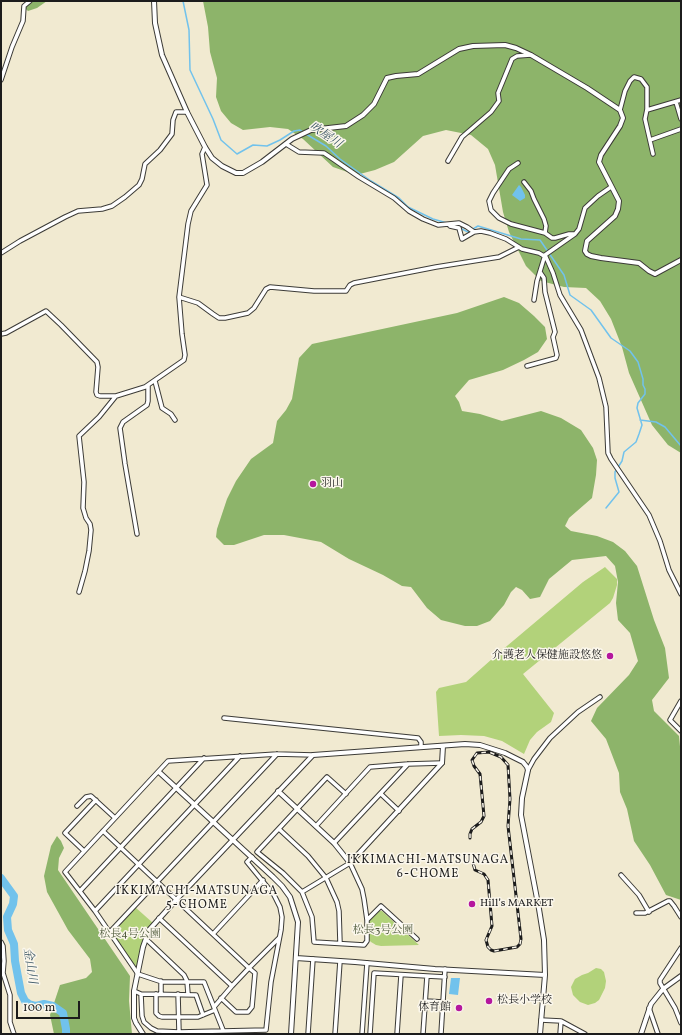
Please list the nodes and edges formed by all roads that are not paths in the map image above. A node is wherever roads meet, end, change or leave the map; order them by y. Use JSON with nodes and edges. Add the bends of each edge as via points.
{"nodes":[{"id":1,"x":30,"y":1,"type":"edge"},
{"id":2,"x":154,"y":1,"type":"edge"},
{"id":3,"x":531,"y":56,"type":"junction"},
{"id":4,"x":1,"y":79,"type":"edge"},
{"id":5,"x":681,"y":100,"type":"edge"},
{"id":6,"x":676,"y":102,"type":"junction"},
{"id":7,"x":620,"y":110,"type":"junction"},
{"id":8,"x":647,"y":110,"type":"junction"},
{"id":9,"x":187,"y":112,"type":"junction"},
{"id":10,"x":681,"y":119,"type":"edge"},
{"id":11,"x":681,"y":129,"type":"edge"},
{"id":12,"x":650,"y":140,"type":"junction"},
{"id":13,"x":286,"y":144,"type":"junction"},
{"id":14,"x":205,"y":148,"type":"junction"},
{"id":15,"x":653,"y":154,"type":"dead end"},
{"id":16,"x":448,"y":161,"type":"dead end"},
{"id":17,"x":518,"y":163,"type":"dead end"},
{"id":18,"x":524,"y":182,"type":"dead end"},
{"id":19,"x":611,"y":187,"type":"junction"},
{"id":20,"x":450,"y":226,"type":"dead end"},
{"id":21,"x":474,"y":232,"type":"junction"},
{"id":22,"x":545,"y":233,"type":"junction"},
{"id":23,"x":575,"y":234,"type":"junction"},
{"id":24,"x":519,"y":247,"type":"junction"},
{"id":25,"x":1,"y":253,"type":"edge"},
{"id":26,"x":544,"y":256,"type":"junction"},
{"id":27,"x":681,"y":260,"type":"edge"},
{"id":28,"x":540,"y":272,"type":"junction"},
{"id":29,"x":179,"y":297,"type":"junction"},
{"id":30,"x":534,"y":300,"type":"dead end"},
{"id":31,"x":1,"y":334,"type":"edge"},
{"id":32,"x":527,"y":366,"type":"dead end"},
{"id":33,"x":155,"y":381,"type":"junction"},
{"id":34,"x":148,"y":385,"type":"junction"},
{"id":35,"x":116,"y":396,"type":"junction"},
{"id":36,"x":175,"y":420,"type":"dead end"},
{"id":37,"x":137,"y":534,"type":"dead end"},
{"id":38,"x":78,"y":592,"type":"dead end"},
{"id":39,"x":681,"y":594,"type":"edge"},
{"id":40,"x":600,"y":697,"type":"dead end"},
{"id":41,"x":681,"y":701,"type":"edge"},
{"id":42,"x":224,"y":718,"type":"dead end"},
{"id":43,"x":681,"y":731,"type":"edge"},
{"id":44,"x":443,"y":746,"type":"junction"},
{"id":45,"x":421,"y":747,"type":"junction"},
{"id":46,"x":277,"y":754,"type":"junction"},
{"id":47,"x":313,"y":755,"type":"junction"},
{"id":48,"x":240,"y":756,"type":"junction"},
{"id":49,"x":204,"y":758,"type":"junction"},
{"id":50,"x":442,"y":763,"type":"junction"},
{"id":51,"x":408,"y":764,"type":"junction"},
{"id":52,"x":528,"y":770,"type":"junction"},
{"id":53,"x":160,"y":772,"type":"junction"},
{"id":54,"x":177,"y":788,"type":"junction"},
{"id":55,"x":278,"y":791,"type":"junction"},
{"id":56,"x":346,"y":794,"type":"junction"},
{"id":57,"x":381,"y":794,"type":"junction"},
{"id":58,"x":96,"y":800,"type":"junction"},
{"id":59,"x":77,"y":806,"type":"dead end"},
{"id":60,"x":195,"y":806,"type":"junction"},
{"id":61,"x":298,"y":809,"type":"junction"},
{"id":62,"x":399,"y":811,"type":"junction"},
{"id":63,"x":115,"y":818,"type":"junction"},
{"id":64,"x":214,"y":822,"type":"junction"},
{"id":65,"x":316,"y":826,"type":"junction"},
{"id":66,"x":279,"y":829,"type":"junction"},
{"id":67,"x":103,"y":831,"type":"junction"},
{"id":68,"x":233,"y":840,"type":"junction"},
{"id":69,"x":334,"y":843,"type":"junction"},
{"id":70,"x":121,"y":847,"type":"junction"},
{"id":71,"x":84,"y":851,"type":"junction"},
{"id":72,"x":252,"y":857,"type":"junction"},
{"id":73,"x":350,"y":863,"type":"junction"},
{"id":74,"x":139,"y":864,"type":"junction"},
{"id":75,"x":621,"y":875,"type":"dead end"},
{"id":76,"x":326,"y":878,"type":"junction"},
{"id":77,"x":263,"y":880,"type":"junction"},
{"id":78,"x":158,"y":882,"type":"junction"},
{"id":79,"x":80,"y":891,"type":"junction"},
{"id":80,"x":302,"y":892,"type":"junction"},
{"id":81,"x":176,"y":900,"type":"junction"},
{"id":82,"x":95,"y":911,"type":"junction"},
{"id":83,"x":649,"y":912,"type":"junction"},
{"id":84,"x":636,"y":913,"type":"dead end"},
{"id":85,"x":681,"y":917,"type":"edge"},
{"id":86,"x":159,"y":918,"type":"junction"},
{"id":87,"x":367,"y":920,"type":"junction"},
{"id":88,"x":109,"y":933,"type":"junction"},
{"id":89,"x":213,"y":934,"type":"junction"},
{"id":90,"x":280,"y":937,"type":"junction"},
{"id":91,"x":146,"y":939,"type":"junction"},
{"id":92,"x":417,"y":939,"type":"dead end"},
{"id":93,"x":1,"y":942,"type":"edge"},
{"id":94,"x":340,"y":943,"type":"junction"},
{"id":95,"x":681,"y":948,"type":"edge"},
{"id":96,"x":296,"y":958,"type":"junction"},
{"id":97,"x":313,"y":959,"type":"junction"},
{"id":98,"x":340,"y":961,"type":"junction"},
{"id":99,"x":367,"y":963,"type":"junction"},
{"id":100,"x":249,"y":968,"type":"junction"},
{"id":101,"x":446,"y":969,"type":"junction"},
{"id":102,"x":138,"y":974,"type":"junction"},
{"id":103,"x":401,"y":975,"type":"junction"},
{"id":104,"x":545,"y":975,"type":"junction"},
{"id":105,"x":427,"y":976,"type":"junction"},
{"id":106,"x":681,"y":976,"type":"edge"},
{"id":107,"x":445,"y":977,"type":"junction"},
{"id":108,"x":161,"y":981,"type":"junction"},
{"id":109,"x":186,"y":981,"type":"junction"},
{"id":110,"x":232,"y":986,"type":"junction"},
{"id":111,"x":664,"y":989,"type":"junction"},
{"id":112,"x":134,"y":991,"type":"junction"},
{"id":113,"x":141,"y":994,"type":"junction"},
{"id":114,"x":156,"y":994,"type":"junction"},
{"id":115,"x":161,"y":994,"type":"junction"},
{"id":116,"x":178,"y":994,"type":"junction"},
{"id":117,"x":188,"y":994,"type":"junction"},
{"id":118,"x":222,"y":998,"type":"junction"},
{"id":119,"x":426,"y":1001,"type":"junction"},
{"id":120,"x":443,"y":1002,"type":"junction"},
{"id":121,"x":214,"y":1008,"type":"junction"},
{"id":122,"x":649,"y":1008,"type":"junction"},
{"id":123,"x":203,"y":1015,"type":"junction"},
{"id":124,"x":178,"y":1017,"type":"junction"},
{"id":125,"x":541,"y":1020,"type":"junction"},
{"id":126,"x":561,"y":1022,"type":"junction"},
{"id":127,"x":681,"y":1023,"type":"edge"},
{"id":128,"x":222,"y":1030,"type":"junction"},
{"id":129,"x":179,"y":1032,"type":"junction"},
{"id":130,"x":14,"y":1034,"type":"edge"},
{"id":131,"x":143,"y":1034,"type":"edge"},
{"id":132,"x":291,"y":1034,"type":"edge"},
{"id":133,"x":308,"y":1034,"type":"edge"},
{"id":134,"x":335,"y":1034,"type":"edge"},
{"id":135,"x":362,"y":1034,"type":"edge"},
{"id":136,"x":370,"y":1034,"type":"edge"},
{"id":137,"x":397,"y":1034,"type":"edge"},
{"id":138,"x":423,"y":1034,"type":"edge"},
{"id":139,"x":441,"y":1034,"type":"edge"},
{"id":140,"x":540,"y":1034,"type":"edge"},
{"id":141,"x":560,"y":1034,"type":"edge"},
{"id":142,"x":585,"y":1034,"type":"edge"},
{"id":143,"x":641,"y":1034,"type":"edge"},
{"id":144,"x":658,"y":1034,"type":"edge"}],
"edges":[{"from":1,"to":4,"type":"street","via":[[24,6],[23,21]]},
{"from":2,"to":9,"type":"street","via":[[155,23],[162,55]]},
{"from":3,"to":7,"type":"street"},
{"from":3,"to":13,"type":"street","via":[[506,46],[473,46],[460,49],[418,74],[387,78],[374,104],[346,126],[311,130]]},
{"from":3,"to":16,"type":"street","via":[[517,56],[512,59],[498,93],[499,101],[491,112],[462,136]]},
{"from":5,"to":6,"type":"street"},
{"from":6,"to":8,"type":"street"},
{"from":6,"to":10,"type":"street"},
{"from":7,"to":8,"type":"street","via":[[625,91],[634,77],[647,87]]},
{"from":7,"to":19,"type":"street","via":[[623,118],[620,126],[599,162]]},
{"from":8,"to":12,"type":"street","via":[[645,119]]},
{"from":9,"to":14,"type":"street"},
{"from":9,"to":25,"type":"street","via":[[176,112],[172,134],[145,164],[139,185],[125,197],[102,209],[78,211]]},
{"from":11,"to":12,"type":"street"},
{"from":12,"to":15,"type":"street"},
{"from":13,"to":14,"type":"street","via":[[243,173],[217,163]]},
{"from":13,"to":21,"type":"street","via":[[299,152],[324,153],[423,219],[438,225],[459,223]]},
{"from":14,"to":29,"type":"street","via":[[202,154],[207,185],[191,211]]},
{"from":17,"to":22,"type":"street","via":[[501,179],[489,201],[491,210],[511,224]]},
{"from":18,"to":22,"type":"street","via":[[544,219]]},
{"from":19,"to":23,"type":"street","via":[[585,208]]},
{"from":19,"to":27,"type":"street","via":[[619,201],[618,209],[615,216],[587,241],[587,254],[639,264],[655,274]]},
{"from":20,"to":21,"type":"street","via":[[459,228],[462,239]]},
{"from":21,"to":24,"type":"street","via":[[496,234]]},
{"from":22,"to":23,"type":"street","via":[[552,238]]},
{"from":23,"to":26,"type":"street"},
{"from":24,"to":26,"type":"street"},
{"from":24,"to":29,"type":"street","via":[[499,257],[354,283],[346,291],[270,287],[248,313],[224,318],[219,318],[198,303]]},
{"from":26,"to":28,"type":"street"},
{"from":26,"to":39,"type":"street","via":[[560,295],[581,330],[599,378],[606,407],[608,453],[649,515],[669,570]]},
{"from":28,"to":30,"type":"street"},
{"from":28,"to":32,"type":"street","via":[[544,278],[544,292],[555,332],[553,337],[557,355],[556,358]]},
{"from":29,"to":33,"type":"street","via":[[184,360]]},
{"from":31,"to":35,"type":"street","via":[[46,312],[97,362],[96,392],[100,396]]},
{"from":33,"to":34,"type":"street"},
{"from":33,"to":36,"type":"street","via":[[162,408]]},
{"from":34,"to":35,"type":"street"},
{"from":34,"to":37,"type":"street","via":[[146,406],[123,422],[120,428]]},
{"from":35,"to":38,"type":"street","via":[[79,436],[84,482],[83,508],[91,530],[88,558]]},
{"from":40,"to":52,"type":"street","via":[[578,712],[550,738]]},
{"from":41,"to":43,"type":"street","via":[[670,720]]},
{"from":42,"to":45,"type":"street","via":[[418,738]]},
{"from":44,"to":45,"type":"street"},
{"from":44,"to":50,"type":"street"},
{"from":44,"to":52,"type":"street","via":[[465,744],[489,747],[522,762]]},
{"from":45,"to":47,"type":"street"},
{"from":46,"to":47,"type":"street"},
{"from":46,"to":48,"type":"street"},
{"from":46,"to":64,"type":"street"},
{"from":47,"to":55,"type":"street"},
{"from":48,"to":49,"type":"street"},
{"from":48,"to":60,"type":"street"},
{"from":49,"to":53,"type":"street","via":[[171,760]]},
{"from":49,"to":54,"type":"street"},
{"from":50,"to":51,"type":"street"},
{"from":50,"to":62,"type":"street"},
{"from":51,"to":56,"type":"street","via":[[370,768]]},
{"from":51,"to":57,"type":"street"},
{"from":52,"to":104,"type":"street","via":[[523,788],[521,815],[544,940]]},
{"from":53,"to":54,"type":"street"},
{"from":53,"to":63,"type":"street"},
{"from":54,"to":60,"type":"street"},
{"from":54,"to":70,"type":"street"},
{"from":55,"to":61,"type":"street"},
{"from":55,"to":68,"type":"street"},
{"from":56,"to":61,"type":"street","via":[[327,777]]},
{"from":56,"to":65,"type":"street"},
{"from":57,"to":62,"type":"street"},
{"from":57,"to":69,"type":"street"},
{"from":58,"to":59,"type":"street","via":[[89,796]]},
{"from":58,"to":63,"type":"street"},
{"from":58,"to":71,"type":"street","via":[[65,833]]},
{"from":60,"to":64,"type":"street"},
{"from":60,"to":74,"type":"street"},
{"from":61,"to":65,"type":"street"},
{"from":61,"to":66,"type":"street"},
{"from":62,"to":73,"type":"street"},
{"from":63,"to":67,"type":"street"},
{"from":64,"to":68,"type":"street"},
{"from":64,"to":78,"type":"street"},
{"from":65,"to":69,"type":"street"},
{"from":66,"to":76,"type":"street","via":[[308,856]]},
{"from":66,"to":80,"type":"street","via":[[257,852]]},
{"from":67,"to":70,"type":"street"},
{"from":67,"to":71,"type":"street"},
{"from":68,"to":72,"type":"street"},
{"from":68,"to":81,"type":"street"},
{"from":69,"to":73,"type":"street"},
{"from":70,"to":74,"type":"street"},
{"from":70,"to":79,"type":"street"},
{"from":71,"to":79,"type":"street","via":[[65,872]]},
{"from":72,"to":77,"type":"street","via":[[247,862]]},
{"from":72,"to":96,"type":"street","via":[[290,897],[298,922]]},
{"from":73,"to":76,"type":"street"},
{"from":73,"to":87,"type":"street","via":[[362,889]]},
{"from":74,"to":78,"type":"street"},
{"from":74,"to":82,"type":"street"},
{"from":75,"to":83,"type":"street","via":[[639,895]]},
{"from":76,"to":80,"type":"street"},
{"from":76,"to":94,"type":"street","via":[[337,902]]},
{"from":77,"to":89,"type":"street"},
{"from":77,"to":90,"type":"street","via":[[280,907]]},
{"from":78,"to":81,"type":"street"},
{"from":78,"to":88,"type":"street"},
{"from":79,"to":82,"type":"street"},
{"from":80,"to":94,"type":"street","via":[[312,917],[314,942]]},
{"from":81,"to":86,"type":"street"},
{"from":81,"to":89,"type":"street"},
{"from":82,"to":88,"type":"street"},
{"from":83,"to":84,"type":"street"},
{"from":83,"to":85,"type":"street","via":[[668,900]]},
{"from":86,"to":91,"type":"street","via":[[149,930]]},
{"from":86,"to":110,"type":"street"},
{"from":87,"to":92,"type":"street","via":[[381,906]]},
{"from":87,"to":94,"type":"street","via":[[368,941],[364,945]]},
{"from":88,"to":102,"type":"street"},
{"from":89,"to":100,"type":"street"},
{"from":90,"to":100,"type":"street"},
{"from":90,"to":128,"type":"street","via":[[271,982],[266,1030]]},
{"from":91,"to":102,"type":"street"},
{"from":91,"to":109,"type":"street","via":[[184,975]]},
{"from":93,"to":130,"type":"street","via":[[3,973],[10,995],[10,1022]]},
{"from":95,"to":111,"type":"street","via":[[660,980]]},
{"from":96,"to":97,"type":"street"},
{"from":96,"to":132,"type":"street"},
{"from":97,"to":98,"type":"street"},
{"from":97,"to":133,"type":"street"},
{"from":98,"to":99,"type":"street"},
{"from":98,"to":134,"type":"street"},
{"from":99,"to":101,"type":"street"},
{"from":99,"to":135,"type":"street"},
{"from":100,"to":110,"type":"street"},
{"from":100,"to":118,"type":"street","via":[[255,973],[250,1010],[236,1012]]},
{"from":101,"to":104,"type":"street"},
{"from":101,"to":107,"type":"street"},
{"from":102,"to":108,"type":"street"},
{"from":102,"to":112,"type":"street"},
{"from":103,"to":105,"type":"street"},
{"from":103,"to":136,"type":"street","via":[[374,973]]},
{"from":103,"to":137,"type":"street"},
{"from":104,"to":125,"type":"street"},
{"from":105,"to":107,"type":"street"},
{"from":105,"to":119,"type":"street"},
{"from":106,"to":111,"type":"street"},
{"from":107,"to":120,"type":"street"},
{"from":108,"to":109,"type":"street"},
{"from":108,"to":115,"type":"street"},
{"from":109,"to":117,"type":"street"},
{"from":109,"to":121,"type":"street","via":[[204,982]]},
{"from":110,"to":118,"type":"street"},
{"from":111,"to":122,"type":"street"},
{"from":111,"to":127,"type":"street"},
{"from":112,"to":113,"type":"street"},
{"from":112,"to":131,"type":"street","via":[[134,1018]]},
{"from":113,"to":114,"type":"street"},
{"from":113,"to":129,"type":"street","via":[[142,1016],[147,1025],[157,1031]]},
{"from":114,"to":115,"type":"street"},
{"from":114,"to":124,"type":"street","via":[[156,1013],[159,1016]]},
{"from":115,"to":116,"type":"street"},
{"from":116,"to":117,"type":"street"},
{"from":116,"to":124,"type":"street"},
{"from":117,"to":123,"type":"street","via":[[196,995]]},
{"from":118,"to":121,"type":"street"},
{"from":119,"to":120,"type":"street"},
{"from":119,"to":138,"type":"street"},
{"from":120,"to":139,"type":"street"},
{"from":121,"to":123,"type":"street"},
{"from":121,"to":128,"type":"street"},
{"from":122,"to":143,"type":"street"},
{"from":122,"to":144,"type":"street"},
{"from":123,"to":124,"type":"street"},
{"from":124,"to":129,"type":"street"},
{"from":125,"to":126,"type":"street"},
{"from":125,"to":140,"type":"street"},
{"from":126,"to":141,"type":"street"},
{"from":126,"to":142,"type":"street"},
{"from":128,"to":129,"type":"street"}]}
